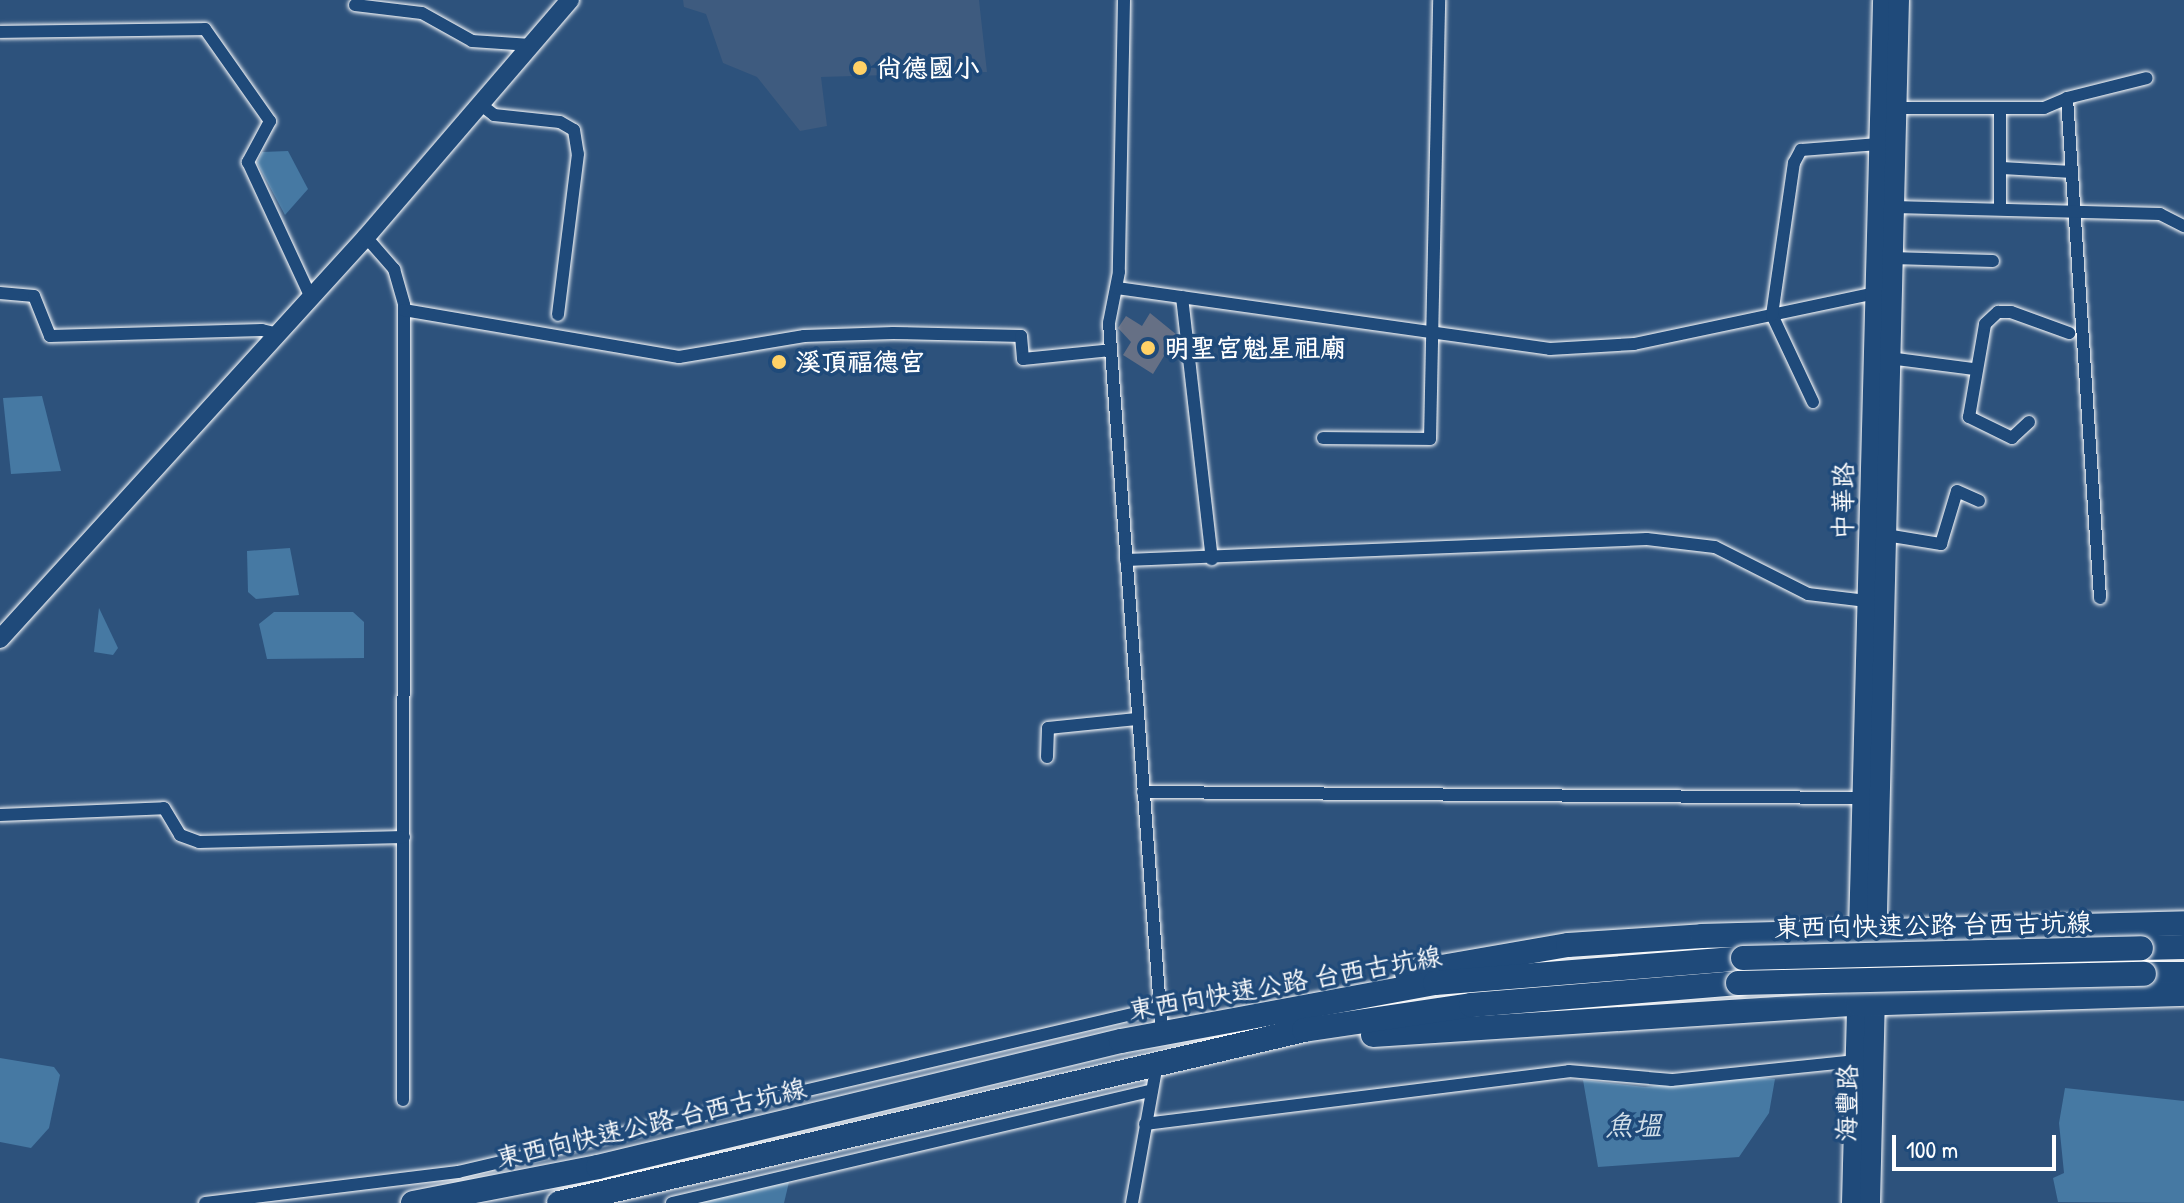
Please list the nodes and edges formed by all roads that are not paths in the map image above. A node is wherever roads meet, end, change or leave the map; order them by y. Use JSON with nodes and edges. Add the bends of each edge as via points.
{"nodes":[{"id":1,"x":570,"y":0,"type":"edge"},
{"id":2,"x":1124,"y":0,"type":"edge"},
{"id":3,"x":1439,"y":0,"type":"edge"},
{"id":4,"x":1883,"y":0,"type":"edge"},
{"id":5,"x":1899,"y":0,"type":"edge"},
{"id":6,"x":355,"y":5,"type":"dead end"},
{"id":7,"x":0,"y":32,"type":"edge"},
{"id":8,"x":531,"y":45,"type":"junction"},
{"id":9,"x":2147,"y":78,"type":"dead end"},
{"id":10,"x":2067,"y":98,"type":"junction"},
{"id":11,"x":480,"y":104,"type":"junction"},
{"id":12,"x":1897,"y":108,"type":"junction"},
{"id":13,"x":2000,"y":110,"type":"junction"},
{"id":14,"x":1879,"y":144,"type":"junction"},
{"id":15,"x":2002,"y":168,"type":"junction"},
{"id":16,"x":2072,"y":172,"type":"junction"},
{"id":17,"x":1894,"y":207,"type":"junction"},
{"id":18,"x":2000,"y":209,"type":"junction"},
{"id":19,"x":2075,"y":210,"type":"junction"},
{"id":20,"x":2184,"y":226,"type":"edge"},
{"id":21,"x":366,"y":237,"type":"junction"},
{"id":22,"x":1892,"y":258,"type":"junction"},
{"id":23,"x":1993,"y":261,"type":"dead end"},
{"id":24,"x":1117,"y":288,"type":"junction"},
{"id":25,"x":1882,"y":292,"type":"junction"},
{"id":26,"x":0,"y":293,"type":"edge"},
{"id":27,"x":1182,"y":297,"type":"junction"},
{"id":28,"x":311,"y":298,"type":"junction"},
{"id":29,"x":404,"y":310,"type":"junction"},
{"id":30,"x":558,"y":315,"type":"dead end"},
{"id":31,"x":1772,"y":315,"type":"junction"},
{"id":32,"x":1434,"y":332,"type":"junction"},
{"id":33,"x":2069,"y":333,"type":"dead end"},
{"id":34,"x":278,"y":334,"type":"junction"},
{"id":35,"x":1111,"y":350,"type":"junction"},
{"id":36,"x":1889,"y":358,"type":"junction"},
{"id":37,"x":1974,"y":369,"type":"junction"},
{"id":38,"x":1813,"y":402,"type":"dead end"},
{"id":39,"x":2029,"y":422,"type":"dead end"},
{"id":40,"x":1323,"y":438,"type":"dead end"},
{"id":41,"x":1979,"y":501,"type":"dead end"},
{"id":42,"x":1886,"y":535,"type":"junction"},
{"id":43,"x":1212,"y":559,"type":"junction"},
{"id":44,"x":1126,"y":560,"type":"junction"},
{"id":45,"x":2100,"y":598,"type":"dead end"},
{"id":46,"x":1867,"y":601,"type":"junction"},
{"id":47,"x":0,"y":639,"type":"edge"},
{"id":48,"x":1137,"y":719,"type":"junction"},
{"id":49,"x":1047,"y":757,"type":"dead end"},
{"id":50,"x":1143,"y":792,"type":"junction"},
{"id":51,"x":1861,"y":798,"type":"junction"},
{"id":52,"x":0,"y":815,"type":"edge"},
{"id":53,"x":404,"y":837,"type":"junction"},
{"id":54,"x":2184,"y":923,"type":"edge"},
{"id":55,"x":1869,"y":934,"type":"junction"},
{"id":56,"x":2184,"y":947,"type":"edge"},
{"id":57,"x":2184,"y":974,"type":"edge"},
{"id":58,"x":2184,"y":994,"type":"edge"},
{"id":59,"x":1866,"y":1004,"type":"junction"},
{"id":60,"x":1162,"y":1007,"type":"junction"},
{"id":61,"x":1161,"y":1023,"type":"dead end"},
{"id":62,"x":1121,"y":1041,"type":"junction"},
{"id":63,"x":1855,"y":1061,"type":"junction"},
{"id":64,"x":1144,"y":1072,"type":"junction"},
{"id":65,"x":1152,"y":1090,"type":"junction"},
{"id":66,"x":403,"y":1100,"type":"dead end"},
{"id":67,"x":1145,"y":1124,"type":"junction"},
{"id":68,"x":205,"y":1203,"type":"edge"},
{"id":69,"x":413,"y":1203,"type":"edge"},
{"id":70,"x":559,"y":1203,"type":"edge"},
{"id":71,"x":672,"y":1203,"type":"edge"},
{"id":72,"x":1132,"y":1203,"type":"edge"},
{"id":73,"x":1852,"y":1203,"type":"edge"},
{"id":74,"x":1870,"y":1203,"type":"edge"}],
"edges":[{"from":1,"to":8,"type":"street"},
{"from":2,"to":24,"type":"street"},
{"from":3,"to":32,"type":"street"},
{"from":4,"to":14,"type":"main road","name":"中華路"},
{"from":5,"to":12,"type":"main road","name":"中華路"},
{"from":6,"to":8,"type":"street","via":[[422,13],[472,41]]},
{"from":7,"to":28,"type":"street","via":[[205,29],[270,121],[248,162]]},
{"from":8,"to":11,"type":"street"},
{"from":9,"to":10,"type":"street"},
{"from":10,"to":13,"type":"street","via":[[2044,108]]},
{"from":10,"to":16,"type":"street"},
{"from":11,"to":21,"type":"street"},
{"from":11,"to":30,"type":"street","via":[[494,115],[574,130],[578,154]]},
{"from":12,"to":13,"type":"street"},
{"from":12,"to":17,"type":"main road","name":"中華路"},
{"from":13,"to":15,"type":"street"},
{"from":14,"to":25,"type":"main road","name":"中華路"},
{"from":14,"to":31,"type":"street","via":[[1801,150]]},
{"from":15,"to":16,"type":"street"},
{"from":15,"to":18,"type":"street"},
{"from":16,"to":19,"type":"street"},
{"from":17,"to":18,"type":"street"},
{"from":17,"to":22,"type":"main road","name":"中華路"},
{"from":18,"to":19,"type":"street"},
{"from":19,"to":20,"type":"street","via":[[2160,214]]},
{"from":19,"to":45,"type":"street"},
{"from":21,"to":28,"type":"street"},
{"from":21,"to":29,"type":"street","via":[[394,269]]},
{"from":22,"to":23,"type":"street"},
{"from":22,"to":25,"type":"main road","name":"中華路"},
{"from":24,"to":27,"type":"street"},
{"from":24,"to":35,"type":"street"},
{"from":25,"to":31,"type":"street"},
{"from":25,"to":36,"type":"main road","name":"中華路"},
{"from":25,"to":46,"type":"main road","name":"中華路"},
{"from":26,"to":34,"type":"street","via":[[34,296],[50,336]]},
{"from":27,"to":32,"type":"street"},
{"from":27,"to":43,"type":"street"},
{"from":28,"to":34,"type":"street"},
{"from":29,"to":35,"type":"street","via":[[679,357],[804,336],[893,333],[1021,336],[1023,359]]},
{"from":29,"to":53,"type":"street"},
{"from":31,"to":32,"type":"street","via":[[1634,344],[1550,349]]},
{"from":31,"to":38,"type":"street"},
{"from":32,"to":40,"type":"street","via":[[1430,439]]},
{"from":33,"to":37,"type":"street","via":[[1998,312],[1985,324]]},
{"from":34,"to":47,"type":"street"},
{"from":35,"to":44,"type":"street"},
{"from":36,"to":37,"type":"street"},
{"from":36,"to":42,"type":"main road","name":"中華路"},
{"from":37,"to":39,"type":"street","via":[[1969,417],[2012,438]]},
{"from":41,"to":42,"type":"street","via":[[1957,491],[1941,544]]},
{"from":42,"to":55,"type":"main road","name":"中華路"},
{"from":43,"to":44,"type":"street"},
{"from":43,"to":46,"type":"street","via":[[1647,539],[1715,547],[1808,594]]},
{"from":44,"to":48,"type":"street"},
{"from":46,"to":51,"type":"main road","name":"中華路"},
{"from":48,"to":49,"type":"street","via":[[1048,728]]},
{"from":48,"to":50,"type":"street"},
{"from":50,"to":51,"type":"street"},
{"from":50,"to":60,"type":"street"},
{"from":51,"to":55,"type":"main road","name":"中華路"},
{"from":52,"to":53,"type":"street","via":[[164,808],[180,835],[199,842]]},
{"from":53,"to":66,"type":"street"},
{"from":54,"to":55,"type":"highway"},
{"from":55,"to":59,"type":"main road","name":"中華路"},
{"from":55,"to":62,"type":"highway","via":[[1568,945],[1441,965]]},
{"from":56,"to":62,"type":"highway","name":"東西向快速公路 台西古坑線","bridge":true,"via":[[1743,958],[1435,983]]},
{"from":57,"to":64,"type":"highway","name":"東西向快速公路 台西古坑線","bridge":true,"via":[[1738,983],[1471,1005],[1304,1030]]},
{"from":58,"to":59,"type":"highway"},
{"from":59,"to":63,"type":"main road","name":"海豐路"},
{"from":59,"to":64,"type":"highway","via":[[1368,1035]]},
{"from":59,"to":74,"type":"main road","name":"海豐路"},
{"from":60,"to":61,"type":"street"},
{"from":60,"to":68,"type":"street","via":[[458,1172]]},
{"from":62,"to":69,"type":"highway","name":"東西向快速公路 台西古坑線"},
{"from":63,"to":67,"type":"street","via":[[1672,1080],[1569,1071]]},
{"from":63,"to":73,"type":"main road","name":"海豐路"},
{"from":64,"to":65,"type":"street"},
{"from":64,"to":70,"type":"highway","name":"東西向快速公路 台西古坑線","via":[[970,1105]]},
{"from":65,"to":67,"type":"street"},
{"from":65,"to":71,"type":"street"},
{"from":67,"to":72,"type":"street"}]}
